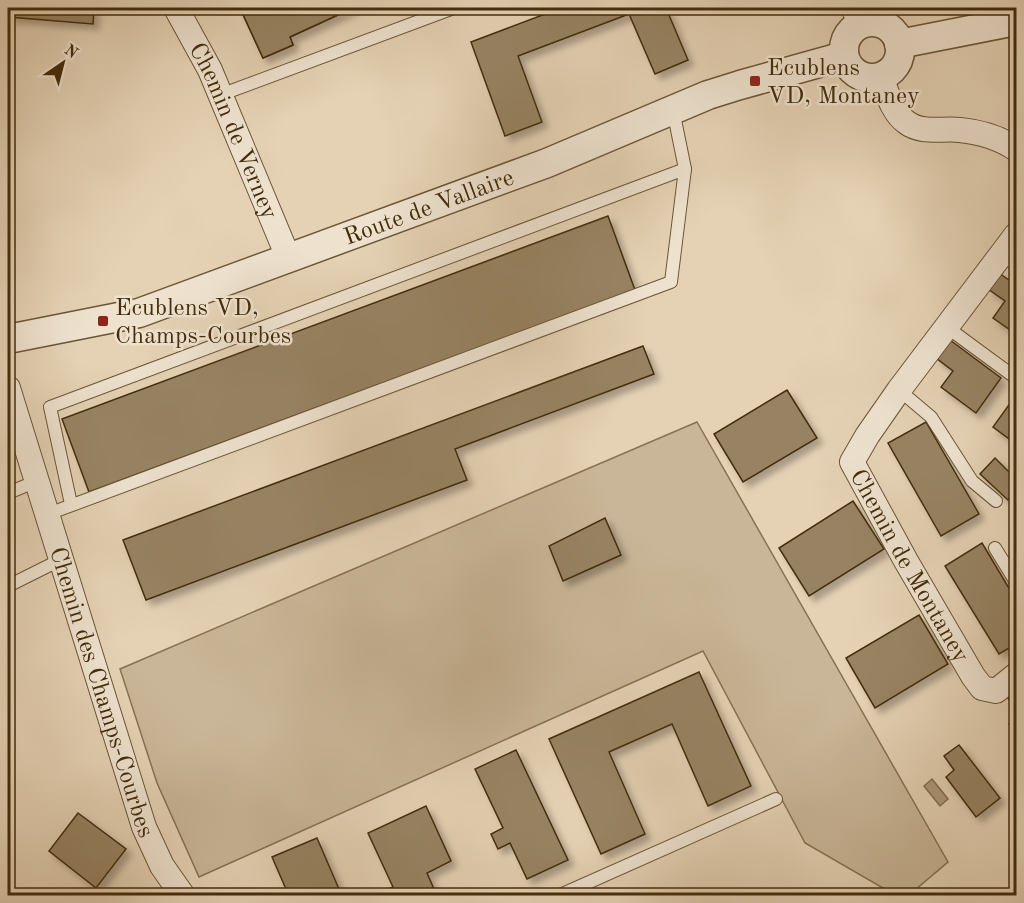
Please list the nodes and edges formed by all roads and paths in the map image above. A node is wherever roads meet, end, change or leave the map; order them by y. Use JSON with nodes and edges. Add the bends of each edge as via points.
{"nodes":[{"id":1,"x":176,"y":8,"type":"edge"},
{"id":2,"x":454,"y":8,"type":"edge"},
{"id":3,"x":857,"y":15,"type":"edge"},
{"id":4,"x":1017,"y":21,"type":"edge"},
{"id":5,"x":899,"y":44,"type":"junction"},
{"id":6,"x":844,"y":56,"type":"junction"},
{"id":7,"x":881,"y":78,"type":"junction"},
{"id":8,"x":220,"y":95,"type":"junction"},
{"id":9,"x":673,"y":110,"type":"junction"},
{"id":10,"x":1017,"y":149,"type":"edge"},
{"id":11,"x":685,"y":169,"type":"junction"},
{"id":12,"x":1012,"y":251,"type":"edge"},
{"id":13,"x":288,"y":257,"type":"junction"},
{"id":14,"x":948,"y":328,"type":"junction"},
{"id":15,"x":8,"y":339,"type":"edge"},
{"id":16,"x":1017,"y":378,"type":"edge"},
{"id":17,"x":8,"y":388,"type":"edge"},
{"id":18,"x":899,"y":390,"type":"junction"},
{"id":19,"x":37,"y":481,"type":"junction"},
{"id":20,"x":8,"y":493,"type":"edge"},
{"id":21,"x":996,"y":501,"type":"dead end"},
{"id":22,"x":71,"y":504,"type":"junction"},
{"id":23,"x":48,"y":514,"type":"junction"},
{"id":24,"x":995,"y":548,"type":"dead end"},
{"id":25,"x":60,"y":560,"type":"junction"},
{"id":26,"x":1017,"y":582,"type":"edge"},
{"id":27,"x":8,"y":586,"type":"edge"},
{"id":28,"x":1017,"y":675,"type":"edge"},
{"id":29,"x":776,"y":799,"type":"dead end"},
{"id":30,"x":183,"y":896,"type":"edge"},
{"id":31,"x":558,"y":896,"type":"edge"}],
"edges":[{"from":1,"to":8,"type":"street","name":"Chemin de Verney"},
{"from":2,"to":8,"type":"lane"},
{"from":3,"to":5,"type":"street","via":[[887,26],[896,34]]},
{"from":3,"to":6,"type":"street","via":[[844,42]]},
{"from":4,"to":5,"type":"street"},
{"from":5,"to":7,"type":"street","via":[[897,64]]},
{"from":6,"to":7,"type":"street","via":[[855,73]]},
{"from":6,"to":9,"type":"street","name":"Route de Vallaire","via":[[740,85]]},
{"from":7,"to":10,"type":"street","via":[[906,123],[921,128],[958,129],[992,137]]},
{"from":8,"to":13,"type":"street","name":"Chemin de Verney"},
{"from":9,"to":11,"type":"lane"},
{"from":9,"to":13,"type":"street","name":"Route de Vallaire","via":[[547,163]]},
{"from":11,"to":22,"type":"lane","via":[[670,282]]},
{"from":11,"to":22,"type":"lane","via":[[50,407]]},
{"from":12,"to":14,"type":"street","name":"Chemin de Montaney"},
{"from":13,"to":15,"type":"street","name":"Route de Vallaire","via":[[139,313]]},
{"from":14,"to":16,"type":"lane"},
{"from":14,"to":18,"type":"street","name":"Chemin de Montaney"},
{"from":17,"to":19,"type":"street","name":"Chemin des Champs-Courbes"},
{"from":18,"to":21,"type":"lane","via":[[932,417],[972,481]]},
{"from":18,"to":28,"type":"street","name":"Chemin de Montaney","via":[[852,462],[982,688],[996,691]]},
{"from":19,"to":20,"type":"lane"},
{"from":19,"to":23,"type":"street","name":"Chemin des Champs-Courbes"},
{"from":22,"to":23,"type":"lane"},
{"from":23,"to":25,"type":"street","name":"Chemin des Champs-Courbes"},
{"from":24,"to":26,"type":"lane"},
{"from":25,"to":27,"type":"lane"},
{"from":25,"to":30,"type":"street","name":"Chemin des Champs-Courbes","via":[[144,827],[162,866]]},
{"from":29,"to":31,"type":"lane"}]}
